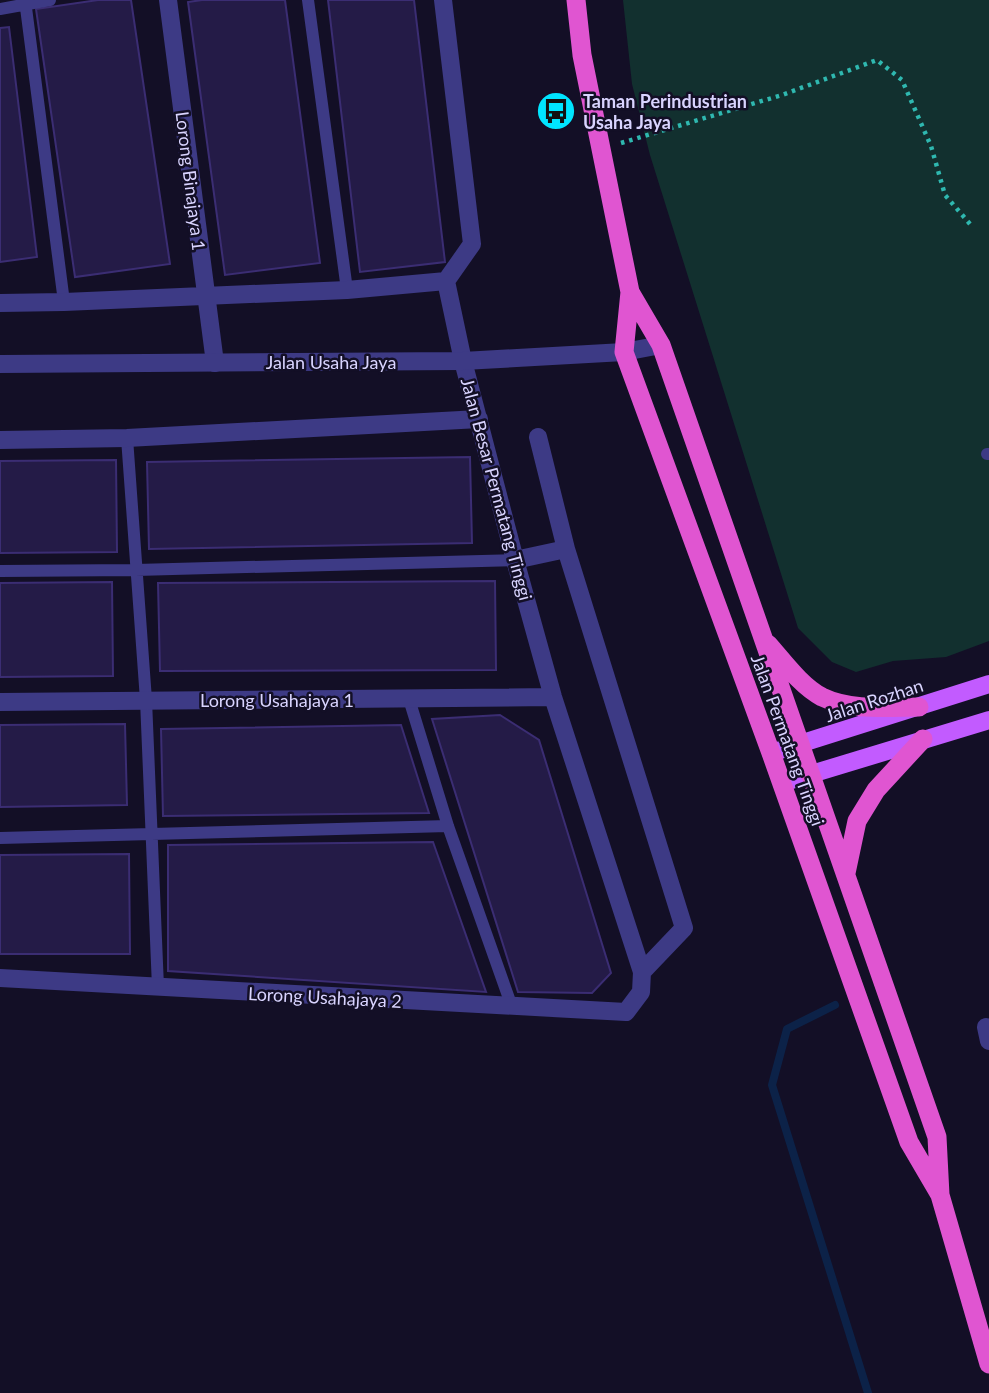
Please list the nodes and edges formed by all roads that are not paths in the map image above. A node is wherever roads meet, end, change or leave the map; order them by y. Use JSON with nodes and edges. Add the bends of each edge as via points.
{"nodes":[{"id":1,"x":50,"y":0,"type":"edge"},
{"id":2,"x":168,"y":0,"type":"edge"},
{"id":3,"x":308,"y":0,"type":"edge"},
{"id":4,"x":443,"y":0,"type":"edge"},
{"id":5,"x":576,"y":0,"type":"edge"},
{"id":6,"x":25,"y":2,"type":"edge"},
{"id":7,"x":0,"y":9,"type":"edge"},
{"id":8,"x":446,"y":281,"type":"junction"},
{"id":9,"x":347,"y":290,"type":"junction"},
{"id":10,"x":629,"y":292,"type":"junction"},
{"id":11,"x":205,"y":295,"type":"junction"},
{"id":12,"x":64,"y":302,"type":"junction"},
{"id":13,"x":0,"y":303,"type":"edge"},
{"id":14,"x":661,"y":345,"type":"junction"},
{"id":15,"x":624,"y":352,"type":"junction"},
{"id":16,"x":463,"y":360,"type":"junction"},
{"id":17,"x":215,"y":363,"type":"junction"},
{"id":18,"x":0,"y":365,"type":"edge"},
{"id":19,"x":479,"y":419,"type":"junction"},
{"id":20,"x":538,"y":437,"type":"dead end"},
{"id":21,"x":127,"y":438,"type":"junction"},
{"id":22,"x":0,"y":440,"type":"edge"},
{"id":23,"x":566,"y":549,"type":"junction"},
{"id":24,"x":515,"y":560,"type":"junction"},
{"id":25,"x":136,"y":570,"type":"junction"},
{"id":26,"x":0,"y":571,"type":"edge"},
{"id":27,"x":761,"y":635,"type":"junction"},
{"id":28,"x":989,"y":684,"type":"edge"},
{"id":29,"x":553,"y":697,"type":"junction"},
{"id":30,"x":409,"y":699,"type":"junction"},
{"id":31,"x":146,"y":700,"type":"junction"},
{"id":32,"x":0,"y":702,"type":"edge"},
{"id":33,"x":919,"y":707,"type":"junction"},
{"id":34,"x":989,"y":720,"type":"edge"},
{"id":35,"x":923,"y":738,"type":"junction"},
{"id":36,"x":800,"y":746,"type":"junction"},
{"id":37,"x":771,"y":753,"type":"junction"},
{"id":38,"x":811,"y":776,"type":"junction"},
{"id":39,"x":782,"y":783,"type":"junction"},
{"id":40,"x":448,"y":826,"type":"junction"},
{"id":41,"x":152,"y":835,"type":"junction"},
{"id":42,"x":0,"y":838,"type":"edge"},
{"id":43,"x":846,"y":873,"type":"junction"},
{"id":44,"x":642,"y":972,"type":"junction"},
{"id":45,"x":0,"y":978,"type":"edge"},
{"id":46,"x":158,"y":987,"type":"junction"},
{"id":47,"x":641,"y":992,"type":"joint"},
{"id":48,"x":512,"y":1007,"type":"junction"},
{"id":49,"x":940,"y":1195,"type":"junction"},
{"id":50,"x":989,"y":1364,"type":"edge"}],
"edges":[{"from":1,"to":6,"type":"lane"},
{"from":2,"to":11,"type":"street","name":"Lorong Binajaya 1"},
{"from":3,"to":9,"type":"lane"},
{"from":4,"to":8,"type":"street","via":[[472,244]]},
{"from":5,"to":10,"type":"highway","name":"Jalan Permatang Tinggi","via":[[582,55]]},
{"from":6,"to":7,"type":"lane"},
{"from":6,"to":12,"type":"lane"},
{"from":8,"to":9,"type":"street"},
{"from":8,"to":16,"type":"street","name":"Jalan Besar Permatang Tinggi"},
{"from":9,"to":11,"type":"street"},
{"from":10,"to":14,"type":"highway","name":"Jalan Permatang Tinggi"},
{"from":10,"to":15,"type":"highway","name":"Jalan Permatang Tinggi"},
{"from":11,"to":12,"type":"street"},
{"from":11,"to":17,"type":"street","name":"Lorong Binajaya 1"},
{"from":12,"to":13,"type":"street"},
{"from":14,"to":15,"type":"street","name":"Jalan Usaha Jaya"},
{"from":14,"to":27,"type":"highway","name":"Jalan Permatang Tinggi"},
{"from":15,"to":16,"type":"street","name":"Jalan Usaha Jaya"},
{"from":15,"to":37,"type":"highway","name":"Jalan Permatang Tinggi"},
{"from":16,"to":17,"type":"street","name":"Jalan Usaha Jaya"},
{"from":16,"to":19,"type":"street","name":"Jalan Besar Permatang Tinggi"},
{"from":17,"to":18,"type":"street","name":"Jalan Usaha Jaya"},
{"from":19,"to":21,"type":"street"},
{"from":19,"to":24,"type":"street","name":"Jalan Besar Permatang Tinggi"},
{"from":20,"to":23,"type":"street"},
{"from":21,"to":22,"type":"street"},
{"from":21,"to":25,"type":"lane"},
{"from":23,"to":24,"type":"street"},
{"from":23,"to":44,"type":"street","via":[[684,928]]},
{"from":24,"to":25,"type":"lane"},
{"from":24,"to":29,"type":"street","name":"Jalan Besar Permatang Tinggi"},
{"from":25,"to":26,"type":"lane"},
{"from":25,"to":31,"type":"lane"},
{"from":27,"to":33,"type":"highway","via":[[822,697],[855,706]]},
{"from":27,"to":36,"type":"highway","name":"Jalan Permatang Tinggi"},
{"from":28,"to":33,"type":"main road","name":"Jalan Rozhan"},
{"from":29,"to":30,"type":"street","name":"Lorong Usahajaya 1"},
{"from":29,"to":44,"type":"street","name":"Jalan Besar Permatang Tinggi"},
{"from":30,"to":31,"type":"street","name":"Lorong Usahajaya 1"},
{"from":30,"to":40,"type":"lane"},
{"from":31,"to":32,"type":"street","name":"Lorong Usahajaya 1"},
{"from":31,"to":41,"type":"lane"},
{"from":33,"to":36,"type":"main road","name":"Jalan Rozhan"},
{"from":34,"to":35,"type":"main road"},
{"from":35,"to":38,"type":"main road"},
{"from":35,"to":43,"type":"highway","via":[[876,790],[857,821]]},
{"from":36,"to":37,"type":"main road","name":"Jalan Rozhan"},
{"from":36,"to":38,"type":"highway","name":"Jalan Permatang Tinggi"},
{"from":37,"to":39,"type":"highway","name":"Jalan Permatang Tinggi"},
{"from":38,"to":39,"type":"main road"},
{"from":38,"to":43,"type":"highway","name":"Jalan Permatang Tinggi"},
{"from":39,"to":49,"type":"highway","name":"Jalan Permatang Tinggi","via":[[909,1142]]},
{"from":40,"to":41,"type":"lane"},
{"from":40,"to":48,"type":"lane"},
{"from":41,"to":42,"type":"lane"},
{"from":41,"to":46,"type":"lane"},
{"from":43,"to":49,"type":"highway","name":"Jalan Permatang Tinggi","via":[[937,1137]]},
{"from":44,"to":47,"type":"street","name":"Jalan Besar Permatang Tinggi"},
{"from":45,"to":46,"type":"street","name":"Lorong Usahajaya 2"},
{"from":46,"to":48,"type":"street","name":"Lorong Usahajaya 2"},
{"from":47,"to":48,"type":"street","name":"Lorong Usahajaya 2","via":[[626,1012]]},
{"from":49,"to":50,"type":"highway","name":"Jalan Permatang Tinggi"}]}
